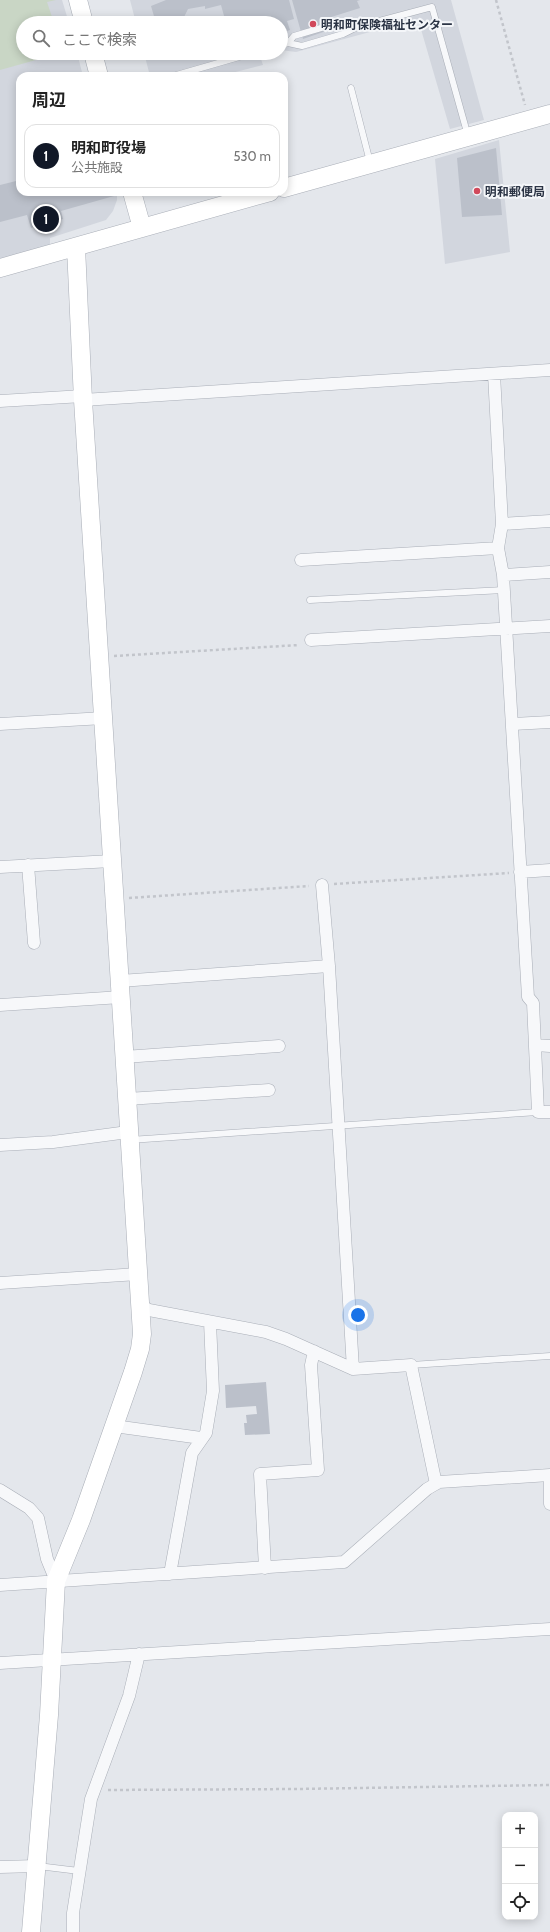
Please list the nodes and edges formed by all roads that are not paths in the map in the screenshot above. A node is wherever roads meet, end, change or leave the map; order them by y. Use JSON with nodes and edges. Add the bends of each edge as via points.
{"nodes":[{"id":1,"x":78,"y":0,"type":"edge"},
{"id":2,"x":82,"y":16,"type":"edge"},
{"id":3,"x":357,"y":27,"type":"junction"},
{"id":4,"x":288,"y":43,"type":"joint"},
{"id":5,"x":95,"y":60,"type":"edge"},
{"id":6,"x":229,"y":60,"type":"edge"},
{"id":7,"x":98,"y":72,"type":"edge"},
{"id":8,"x":187,"y":72,"type":"edge"},
{"id":9,"x":351,"y":88,"type":"dead end"},
{"id":10,"x":550,"y":114,"type":"edge"},
{"id":11,"x":468,"y":137,"type":"junction"},
{"id":12,"x":371,"y":164,"type":"junction"},
{"id":13,"x":288,"y":187,"type":"edge"},
{"id":14,"x":133,"y":196,"type":"edge"},
{"id":15,"x":256,"y":196,"type":"edge"},
{"id":16,"x":142,"y":228,"type":"junction"},
{"id":17,"x":76,"y":247,"type":"junction"},
{"id":18,"x":0,"y":268,"type":"edge"},
{"id":19,"x":550,"y":370,"type":"edge"},
{"id":20,"x":494,"y":374,"type":"junction"},
{"id":21,"x":83,"y":398,"type":"junction"},
{"id":22,"x":0,"y":401,"type":"edge"},
{"id":23,"x":550,"y":521,"type":"edge"},
{"id":24,"x":502,"y":524,"type":"junction"},
{"id":25,"x":498,"y":548,"type":"junction"},
{"id":26,"x":301,"y":560,"type":"dead end"},
{"id":27,"x":550,"y":572,"type":"edge"},
{"id":28,"x":504,"y":575,"type":"junction"},
{"id":29,"x":504,"y":590,"type":"junction"},
{"id":30,"x":310,"y":600,"type":"dead end"},
{"id":31,"x":550,"y":626,"type":"edge"},
{"id":32,"x":505,"y":628,"type":"junction"},
{"id":33,"x":311,"y":640,"type":"road end"},
{"id":34,"x":104,"y":718,"type":"junction"},
{"id":35,"x":550,"y":722,"type":"edge"},
{"id":36,"x":0,"y":724,"type":"edge"},
{"id":37,"x":513,"y":724,"type":"junction"},
{"id":38,"x":112,"y":861,"type":"junction"},
{"id":39,"x":28,"y":865,"type":"junction"},
{"id":40,"x":0,"y":867,"type":"edge"},
{"id":41,"x":550,"y":870,"type":"edge"},
{"id":42,"x":520,"y":872,"type":"junction"},
{"id":43,"x":322,"y":885,"type":"dead end"},
{"id":44,"x":34,"y":943,"type":"dead end"},
{"id":45,"x":329,"y":966,"type":"junction"},
{"id":46,"x":120,"y":989,"type":"junction"},
{"id":47,"x":0,"y":1005,"type":"edge"},
{"id":48,"x":535,"y":1045,"type":"junction"},
{"id":49,"x":279,"y":1046,"type":"dead end"},
{"id":50,"x":550,"y":1046,"type":"edge"},
{"id":51,"x":124,"y":1057,"type":"junction"},
{"id":52,"x":269,"y":1090,"type":"dead end"},
{"id":53,"x":127,"y":1099,"type":"junction"},
{"id":54,"x":538,"y":1112,"type":"junction"},
{"id":55,"x":550,"y":1112,"type":"edge"},
{"id":56,"x":338,"y":1127,"type":"junction"},
{"id":57,"x":129,"y":1136,"type":"junction"},
{"id":58,"x":0,"y":1145,"type":"edge"},
{"id":59,"x":138,"y":1274,"type":"junction"},
{"id":60,"x":0,"y":1283,"type":"edge"},
{"id":61,"x":140,"y":1305,"type":"junction"},
{"id":62,"x":210,"y":1322,"type":"junction"},
{"id":63,"x":314,"y":1351,"type":"junction"},
{"id":64,"x":550,"y":1356,"type":"edge"},
{"id":65,"x":411,"y":1365,"type":"junction"},
{"id":66,"x":353,"y":1369,"type":"junction"},
{"id":67,"x":114,"y":1426,"type":"junction"},
{"id":68,"x":201,"y":1438,"type":"junction"},
{"id":69,"x":550,"y":1475,"type":"edge"},
{"id":70,"x":436,"y":1484,"type":"junction"},
{"id":71,"x":0,"y":1490,"type":"edge"},
{"id":72,"x":550,"y":1504,"type":"edge"},
{"id":73,"x":265,"y":1568,"type":"junction"},
{"id":74,"x":170,"y":1574,"type":"junction"},
{"id":75,"x":56,"y":1581,"type":"junction"},
{"id":76,"x":0,"y":1585,"type":"edge"},
{"id":77,"x":550,"y":1629,"type":"edge"},
{"id":78,"x":140,"y":1654,"type":"junction"},
{"id":79,"x":53,"y":1660,"type":"junction"},
{"id":80,"x":0,"y":1663,"type":"edge"},
{"id":81,"x":37,"y":1866,"type":"junction"},
{"id":82,"x":0,"y":1867,"type":"edge"},
{"id":83,"x":79,"y":1870,"type":"junction"},
{"id":84,"x":30,"y":1932,"type":"edge"},
{"id":85,"x":73,"y":1932,"type":"edge"}],
"edges":[{"from":1,"to":2,"type":"street"},
{"from":3,"to":4,"type":"lane","via":[[343,34],[302,46]]},
{"from":3,"to":4,"type":"lane","via":[[338,23],[294,36]]},
{"from":3,"to":11,"type":"lane","via":[[432,7]]},
{"from":5,"to":7,"type":"street"},
{"from":6,"to":8,"type":"lane"},
{"from":9,"to":12,"type":"lane"},
{"from":10,"to":11,"type":"street"},
{"from":11,"to":12,"type":"street"},
{"from":12,"to":13,"type":"street"},
{"from":14,"to":16,"type":"street"},
{"from":15,"to":16,"type":"street"},
{"from":16,"to":17,"type":"street"},
{"from":17,"to":18,"type":"street"},
{"from":17,"to":21,"type":"street"},
{"from":19,"to":20,"type":"street"},
{"from":20,"to":21,"type":"street"},
{"from":20,"to":24,"type":"street"},
{"from":21,"to":22,"type":"street"},
{"from":21,"to":34,"type":"street"},
{"from":23,"to":24,"type":"street"},
{"from":24,"to":25,"type":"street"},
{"from":25,"to":26,"type":"street"},
{"from":25,"to":28,"type":"street"},
{"from":27,"to":28,"type":"street"},
{"from":28,"to":29,"type":"street"},
{"from":29,"to":30,"type":"lane"},
{"from":29,"to":32,"type":"street"},
{"from":31,"to":32,"type":"street"},
{"from":32,"to":33,"type":"street"},
{"from":32,"to":37,"type":"street"},
{"from":34,"to":36,"type":"street"},
{"from":34,"to":38,"type":"street"},
{"from":35,"to":37,"type":"street"},
{"from":37,"to":42,"type":"street"},
{"from":38,"to":39,"type":"street"},
{"from":38,"to":46,"type":"street"},
{"from":39,"to":40,"type":"street"},
{"from":39,"to":44,"type":"street"},
{"from":41,"to":42,"type":"street"},
{"from":42,"to":48,"type":"street","via":[[528,997],[533,1003]]},
{"from":43,"to":45,"type":"street"},
{"from":45,"to":46,"type":"street"},
{"from":45,"to":56,"type":"street"},
{"from":46,"to":47,"type":"street"},
{"from":46,"to":51,"type":"street"},
{"from":48,"to":50,"type":"street"},
{"from":48,"to":54,"type":"street"},
{"from":49,"to":51,"type":"street"},
{"from":51,"to":53,"type":"street"},
{"from":52,"to":53,"type":"street"},
{"from":53,"to":57,"type":"street"},
{"from":54,"to":55,"type":"street"},
{"from":54,"to":56,"type":"lane"},
{"from":56,"to":57,"type":"lane"},
{"from":56,"to":66,"type":"street"},
{"from":57,"to":58,"type":"street"},
{"from":57,"to":59,"type":"street"},
{"from":59,"to":60,"type":"street"},
{"from":59,"to":61,"type":"street"},
{"from":61,"to":62,"type":"street","via":[[149,1310]]},
{"from":61,"to":67,"type":"street","via":[[140,1349]]},
{"from":62,"to":63,"type":"street","via":[[266,1332]]},
{"from":62,"to":68,"type":"street","via":[[213,1391],[206,1433]]},
{"from":63,"to":66,"type":"street"},
{"from":63,"to":73,"type":"street","via":[[311,1365],[318,1470],[260,1474]]},
{"from":64,"to":65,"type":"lane"},
{"from":65,"to":66,"type":"street"},
{"from":65,"to":70,"type":"street"},
{"from":67,"to":68,"type":"street"},
{"from":67,"to":75,"type":"street"},
{"from":68,"to":74,"type":"street","via":[[192,1453]]},
{"from":69,"to":70,"type":"street"},
{"from":69,"to":72,"type":"street"},
{"from":70,"to":73,"type":"street","via":[[426,1489],[344,1562]]},
{"from":71,"to":75,"type":"street","via":[[29,1508],[38,1518],[47,1558]]},
{"from":73,"to":74,"type":"street"},
{"from":74,"to":75,"type":"street"},
{"from":75,"to":76,"type":"street"},
{"from":75,"to":79,"type":"street","via":[[53,1605]]},
{"from":77,"to":78,"type":"street"},
{"from":78,"to":79,"type":"street"},
{"from":78,"to":83,"type":"street","via":[[129,1696],[93,1790]]},
{"from":79,"to":80,"type":"street"},
{"from":79,"to":81,"type":"street"},
{"from":81,"to":82,"type":"street"},
{"from":81,"to":83,"type":"lane"},
{"from":81,"to":84,"type":"street"},
{"from":83,"to":85,"type":"street"}]}
